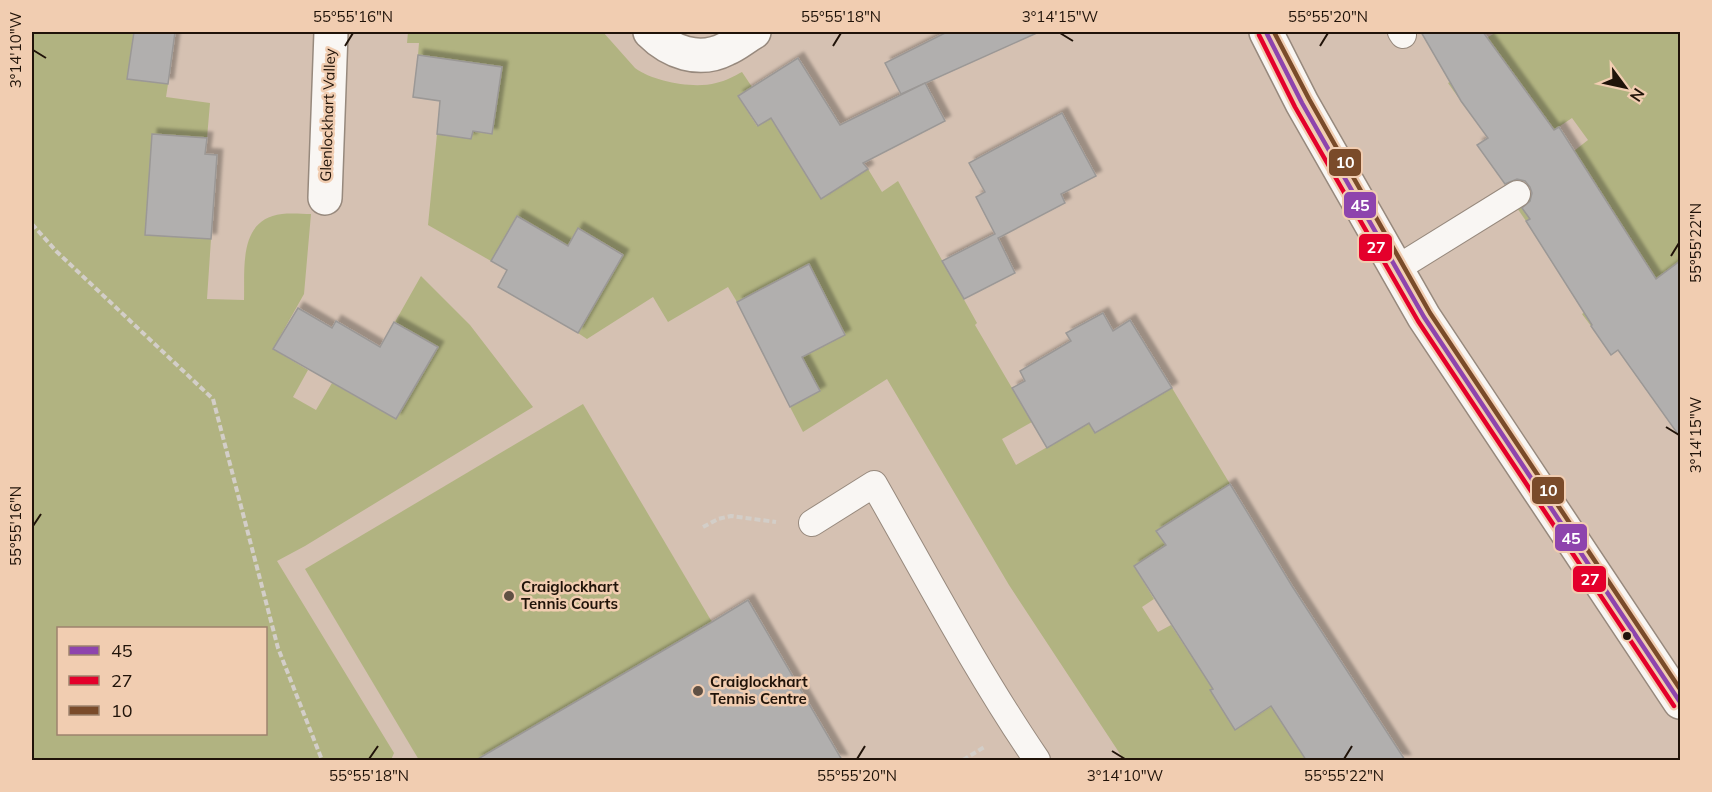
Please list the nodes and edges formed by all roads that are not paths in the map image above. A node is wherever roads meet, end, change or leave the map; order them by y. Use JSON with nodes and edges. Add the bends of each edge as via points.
{"nodes":[{"id":1,"x":331,"y":32,"type":"edge"},
{"id":2,"x":650,"y":32,"type":"edge"},
{"id":3,"x":754,"y":32,"type":"edge"},
{"id":4,"x":1266,"y":32,"type":"edge"},
{"id":5,"x":1517,"y":194,"type":"dead end"},
{"id":6,"x":325,"y":198,"type":"dead end"},
{"id":7,"x":1396,"y":269,"type":"junction"},
{"id":8,"x":812,"y":523,"type":"road end"},
{"id":9,"x":1680,"y":702,"type":"edge"},
{"id":10,"x":1037,"y":760,"type":"edge"}],
"edges":[{"from":1,"to":6,"type":"street","name":"Glenlockhart Valley"},
{"from":2,"to":3,"type":"street","via":[[660,42],[692,55],[726,50]]},
{"from":4,"to":7,"type":"street"},
{"from":5,"to":7,"type":"lane"},
{"from":7,"to":9,"type":"street"},
{"from":8,"to":10,"type":"lane","via":[[874,484]]}]}
